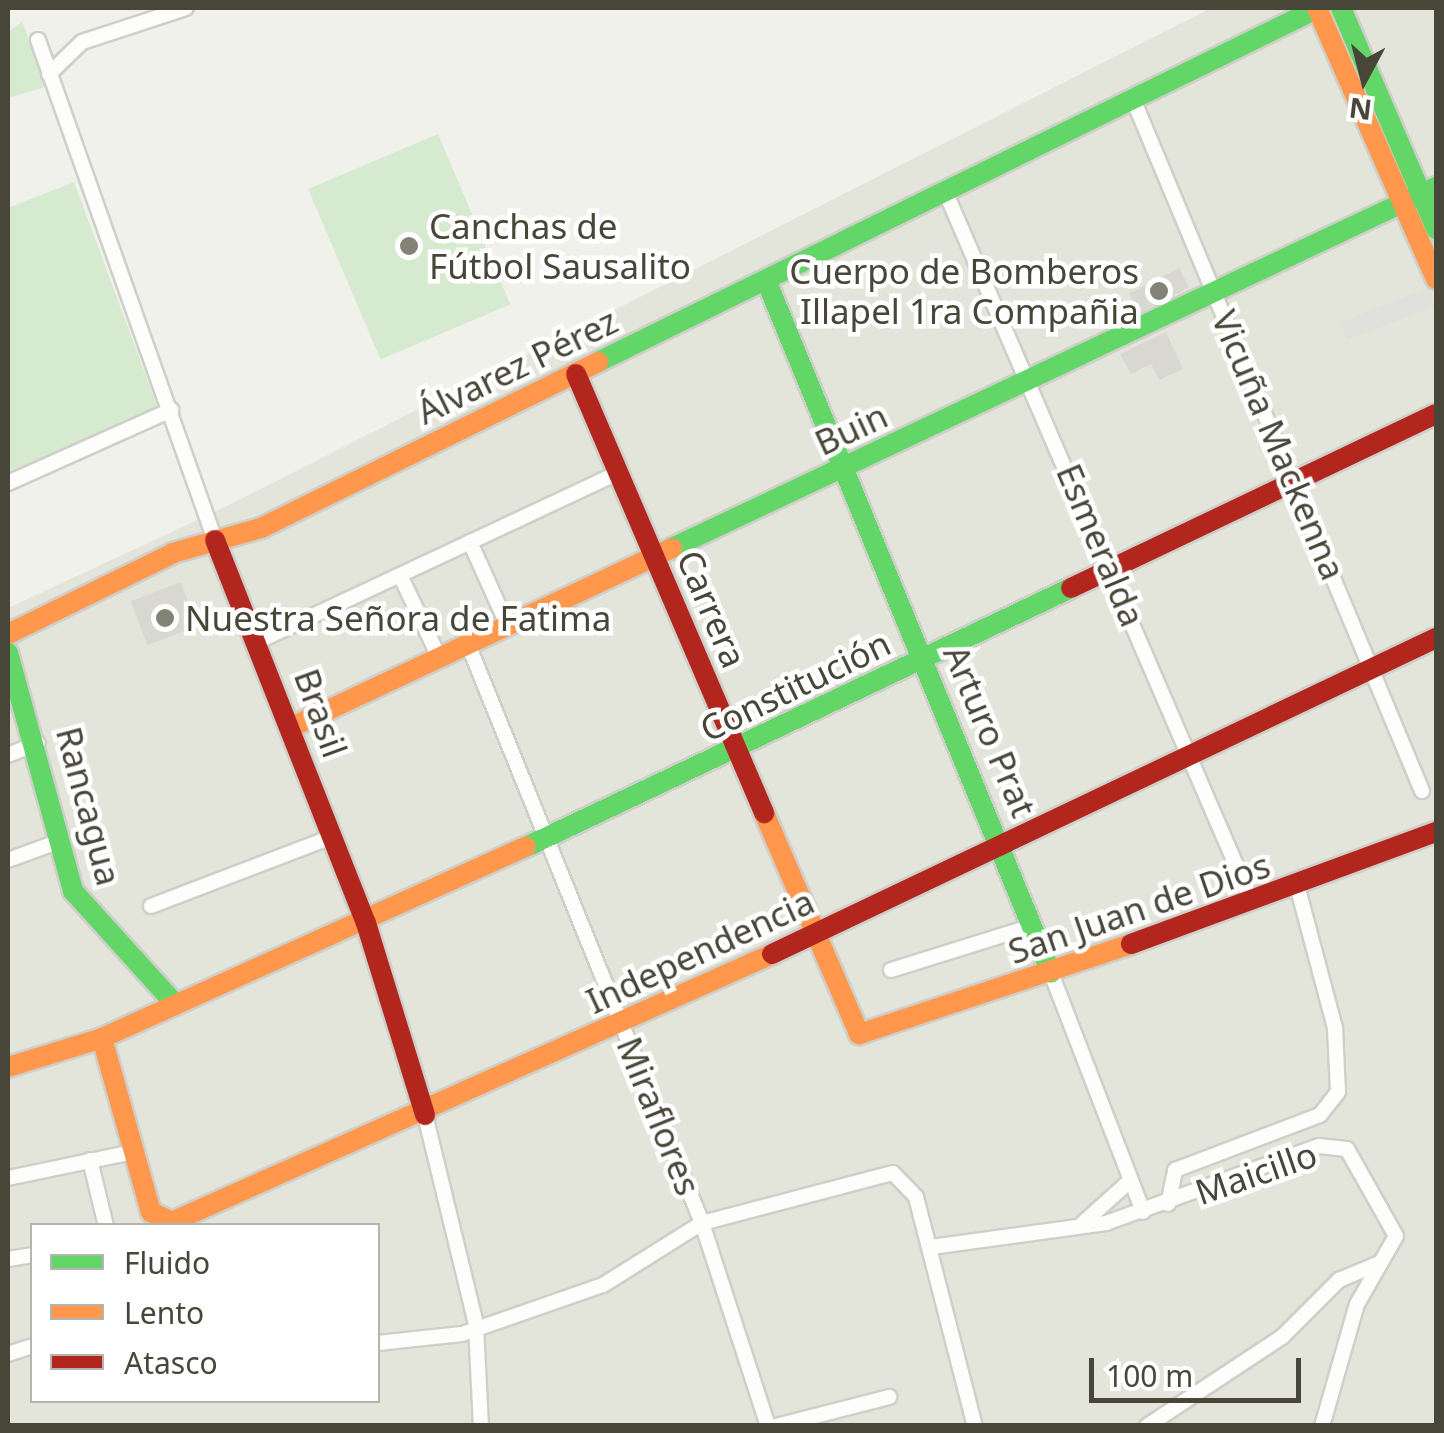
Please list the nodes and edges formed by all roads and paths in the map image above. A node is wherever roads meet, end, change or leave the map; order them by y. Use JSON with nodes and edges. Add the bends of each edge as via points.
{"nodes":[{"id":1,"x":186,"y":8,"type":"edge"},
{"id":2,"x":1318,"y":8,"type":"edge"},
{"id":3,"x":1341,"y":8,"type":"edge"},
{"id":4,"x":38,"y":40,"type":"dead end"},
{"id":5,"x":49,"y":74,"type":"junction"},
{"id":6,"x":1133,"y":99,"type":"junction"},
{"id":7,"x":944,"y":190,"type":"junction"},
{"id":8,"x":1420,"y":195,"type":"edge"},
{"id":9,"x":1436,"y":229,"type":"edge"},
{"id":10,"x":1436,"y":279,"type":"edge"},
{"id":11,"x":766,"y":280,"type":"junction"},
{"id":12,"x":1215,"y":292,"type":"junction"},
{"id":13,"x":576,"y":374,"type":"junction"},
{"id":14,"x":1030,"y":380,"type":"junction"},
{"id":15,"x":170,"y":410,"type":"junction"},
{"id":16,"x":1436,"y":414,"type":"edge"},
{"id":17,"x":845,"y":468,"type":"junction"},
{"id":18,"x":618,"y":472,"type":"junction"},
{"id":19,"x":1297,"y":480,"type":"junction"},
{"id":20,"x":8,"y":483,"type":"edge"},
{"id":21,"x":215,"y":540,"type":"junction"},
{"id":22,"x":470,"y":542,"type":"junction"},
{"id":23,"x":656,"y":558,"type":"junction"},
{"id":24,"x":1112,"y":569,"type":"junction"},
{"id":25,"x":400,"y":574,"type":"junction"},
{"id":26,"x":508,"y":626,"type":"junction"},
{"id":27,"x":8,"y":634,"type":"edge"},
{"id":28,"x":1436,"y":638,"type":"edge"},
{"id":29,"x":259,"y":640,"type":"junction"},
{"id":30,"x":468,"y":644,"type":"junction"},
{"id":31,"x":8,"y":653,"type":"edge"},
{"id":32,"x":439,"y":658,"type":"junction"},
{"id":33,"x":924,"y":659,"type":"junction"},
{"id":34,"x":1370,"y":667,"type":"junction"},
{"id":35,"x":292,"y":727,"type":"junction"},
{"id":36,"x":38,"y":743,"type":"junction"},
{"id":37,"x":736,"y":750,"type":"junction"},
{"id":38,"x":8,"y":755,"type":"edge"},
{"id":39,"x":1192,"y":756,"type":"junction"},
{"id":40,"x":1422,"y":792,"type":"dead end"},
{"id":41,"x":1436,"y":832,"type":"edge"},
{"id":42,"x":332,"y":837,"type":"junction"},
{"id":43,"x":548,"y":837,"type":"junction"},
{"id":44,"x":60,"y":841,"type":"junction"},
{"id":45,"x":1004,"y":846,"type":"junction"},
{"id":46,"x":8,"y":860,"type":"edge"},
{"id":47,"x":1298,"y":889,"type":"junction"},
{"id":48,"x":1252,"y":902,"type":"junction"},
{"id":49,"x":150,"y":906,"type":"dead end"},
{"id":50,"x":366,"y":923,"type":"junction"},
{"id":51,"x":1032,"y":926,"type":"junction"},
{"id":52,"x":813,"y":933,"type":"junction"},
{"id":53,"x":890,"y":970,"type":"dead end"},
{"id":54,"x":1051,"y":973,"type":"junction"},
{"id":55,"x":175,"y":1004,"type":"junction"},
{"id":56,"x":622,"y":1025,"type":"junction"},
{"id":57,"x":858,"y":1034,"type":"joint"},
{"id":58,"x":102,"y":1038,"type":"junction"},
{"id":59,"x":8,"y":1066,"type":"edge"},
{"id":60,"x":425,"y":1115,"type":"junction"},
{"id":61,"x":132,"y":1152,"type":"junction"},
{"id":62,"x":90,"y":1160,"type":"junction"},
{"id":63,"x":8,"y":1178,"type":"edge"},
{"id":64,"x":1131,"y":1180,"type":"junction"},
{"id":65,"x":1168,"y":1204,"type":"junction"},
{"id":66,"x":1143,"y":1212,"type":"junction"},
{"id":67,"x":105,"y":1223,"type":"edge"},
{"id":68,"x":1083,"y":1223,"type":"junction"},
{"id":69,"x":702,"y":1224,"type":"junction"},
{"id":70,"x":932,"y":1247,"type":"junction"},
{"id":71,"x":1377,"y":1264,"type":"junction"},
{"id":72,"x":476,"y":1325,"type":"junction"},
{"id":73,"x":380,"y":1343,"type":"edge"},
{"id":74,"x":889,"y":1397,"type":"dead end"},
{"id":75,"x":1154,"y":1424,"type":"edge"},
{"id":76,"x":482,"y":1426,"type":"edge"},
{"id":77,"x":772,"y":1426,"type":"edge"},
{"id":78,"x":975,"y":1426,"type":"edge"},
{"id":79,"x":1322,"y":1426,"type":"edge"}],
"edges":[{"from":1,"to":5,"type":"street","via":[[82,42]]},
{"from":2,"to":6,"type":"main road","name":"Álvarez Pérez"},
{"from":2,"to":8,"type":"main road"},
{"from":3,"to":8,"type":"main road"},
{"from":4,"to":5,"type":"street","name":"Brasil"},
{"from":5,"to":15,"type":"street","name":"Brasil"},
{"from":6,"to":7,"type":"main road","name":"Álvarez Pérez"},
{"from":6,"to":12,"type":"street","name":"Vicuña Mackenna"},
{"from":7,"to":11,"type":"main road","name":"Álvarez Pérez"},
{"from":7,"to":14,"type":"street","name":"Esmeralda"},
{"from":8,"to":9,"type":"main road"},
{"from":8,"to":10,"type":"main road"},
{"from":8,"to":12,"type":"main road","name":"Buin"},
{"from":11,"to":13,"type":"main road","name":"Álvarez Pérez"},
{"from":11,"to":17,"type":"main road","name":"Arturo Prat"},
{"from":12,"to":14,"type":"main road","name":"Buin"},
{"from":12,"to":19,"type":"street","name":"Vicuña Mackenna"},
{"from":13,"to":18,"type":"main road","name":"Carrera"},
{"from":13,"to":21,"type":"main road","name":"Álvarez Pérez","via":[[262,528]]},
{"from":14,"to":17,"type":"main road","name":"Buin"},
{"from":14,"to":24,"type":"street","name":"Esmeralda"},
{"from":15,"to":20,"type":"street"},
{"from":15,"to":21,"type":"street","name":"Brasil"},
{"from":16,"to":19,"type":"main road","name":"Constitución"},
{"from":17,"to":23,"type":"main road","name":"Buin"},
{"from":17,"to":33,"type":"main road","name":"Arturo Prat"},
{"from":18,"to":22,"type":"street"},
{"from":18,"to":23,"type":"main road","name":"Carrera"},
{"from":19,"to":24,"type":"main road","name":"Constitución"},
{"from":19,"to":34,"type":"street","name":"Vicuña Mackenna"},
{"from":21,"to":27,"type":"main road","name":"Álvarez Pérez"},
{"from":21,"to":29,"type":"main road","name":"Brasil"},
{"from":22,"to":25,"type":"street"},
{"from":22,"to":26,"type":"street"},
{"from":23,"to":26,"type":"main road","name":"Buin"},
{"from":23,"to":37,"type":"main road","name":"Carrera"},
{"from":24,"to":33,"type":"main road","name":"Constitución"},
{"from":24,"to":39,"type":"street","name":"Esmeralda"},
{"from":25,"to":29,"type":"street"},
{"from":25,"to":32,"type":"street"},
{"from":26,"to":30,"type":"main road","name":"Buin"},
{"from":28,"to":34,"type":"main road","name":"Independencia"},
{"from":29,"to":35,"type":"main road","name":"Brasil"},
{"from":30,"to":32,"type":"main road","name":"Buin"},
{"from":30,"to":43,"type":"street","name":"Miraflores"},
{"from":31,"to":36,"type":"main road","name":"Rancagua"},
{"from":32,"to":35,"type":"main road","name":"Buin"},
{"from":33,"to":37,"type":"main road","name":"Constitución"},
{"from":33,"to":45,"type":"main road","name":"Arturo Prat"},
{"from":34,"to":39,"type":"main road","name":"Independencia"},
{"from":34,"to":40,"type":"street","name":"Vicuña Mackenna"},
{"from":35,"to":42,"type":"main road","name":"Brasil"},
{"from":36,"to":38,"type":"street"},
{"from":36,"to":44,"type":"main road","name":"Rancagua"},
{"from":37,"to":43,"type":"main road","name":"Constitución"},
{"from":37,"to":52,"type":"main road","name":"Carrera"},
{"from":39,"to":45,"type":"main road","name":"Independencia"},
{"from":39,"to":48,"type":"street","name":"Esmeralda"},
{"from":41,"to":47,"type":"main road","name":"San Juan de Dios"},
{"from":42,"to":49,"type":"street"},
{"from":42,"to":50,"type":"main road","name":"Brasil"},
{"from":43,"to":50,"type":"main road","name":"Constitución"},
{"from":43,"to":56,"type":"street","name":"Miraflores"},
{"from":44,"to":46,"type":"street"},
{"from":44,"to":55,"type":"main road","name":"Rancagua","via":[[84,910]]},
{"from":45,"to":51,"type":"main road","name":"Arturo Prat"},
{"from":45,"to":52,"type":"main road","name":"Independencia"},
{"from":47,"to":48,"type":"main road","name":"San Juan de Dios"},
{"from":47,"to":65,"type":"street","name":"Maicillo","via":[[1334,1028],[1338,1092],[1320,1116],[1175,1170]]},
{"from":48,"to":54,"type":"main road","name":"San Juan de Dios"},
{"from":50,"to":55,"type":"main road","name":"Constitución"},
{"from":50,"to":60,"type":"main road","name":"Brasil"},
{"from":51,"to":53,"type":"street"},
{"from":51,"to":54,"type":"main road","name":"Arturo Prat"},
{"from":52,"to":56,"type":"main road","name":"Independencia"},
{"from":52,"to":57,"type":"main road","name":"Carrera"},
{"from":54,"to":57,"type":"main road","name":"San Juan de Dios"},
{"from":54,"to":64,"type":"street","name":"Arturo Prat"},
{"from":55,"to":58,"type":"main road","name":"Constitución"},
{"from":56,"to":60,"type":"main road","name":"Independencia"},
{"from":56,"to":69,"type":"street","name":"Miraflores"},
{"from":58,"to":59,"type":"main road","name":"Constitución"},
{"from":58,"to":61,"type":"main road","name":"Independencia"},
{"from":60,"to":61,"type":"main road","name":"Independencia","via":[[168,1222],[151,1212]]},
{"from":60,"to":72,"type":"street","name":"Brasil"},
{"from":61,"to":62,"type":"street"},
{"from":62,"to":63,"type":"street"},
{"from":62,"to":67,"type":"street"},
{"from":64,"to":66,"type":"street","name":"Arturo Prat"},
{"from":64,"to":68,"type":"street"},
{"from":65,"to":66,"type":"street"},
{"from":65,"to":71,"type":"street","name":"Maicillo","via":[[1319,1146],[1347,1149],[1396,1225]]},
{"from":66,"to":68,"type":"street"},
{"from":68,"to":70,"type":"street"},
{"from":69,"to":70,"type":"street","via":[[904,1176]]},
{"from":69,"to":72,"type":"street","via":[[603,1285]]},
{"from":69,"to":77,"type":"street","name":"Miraflores"},
{"from":70,"to":78,"type":"street"},
{"from":71,"to":75,"type":"street","via":[[1340,1280],[1282,1337]]},
{"from":71,"to":79,"type":"street","name":"Maicillo"},
{"from":72,"to":73,"type":"street"},
{"from":72,"to":76,"type":"street","name":"Brasil"},
{"from":74,"to":77,"type":"street"}]}
